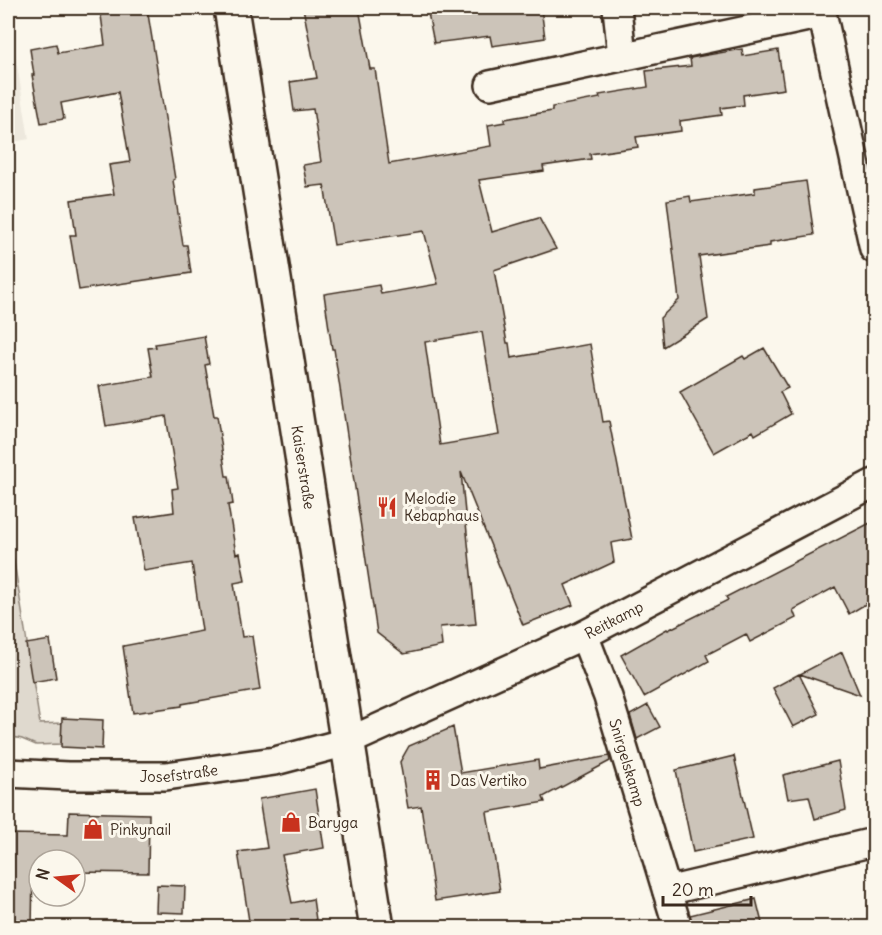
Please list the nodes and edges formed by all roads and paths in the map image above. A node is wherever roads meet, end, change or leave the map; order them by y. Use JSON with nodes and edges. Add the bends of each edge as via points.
{"nodes":[{"id":1,"x":231,"y":8,"type":"edge"},
{"id":2,"x":617,"y":8,"type":"edge"},
{"id":3,"x":821,"y":11,"type":"edge"},
{"id":4,"x":622,"y":56,"type":"junction"},
{"id":5,"x":490,"y":85,"type":"dead end"},
{"id":6,"x":874,"y":249,"type":"edge"},
{"id":7,"x":874,"y":483,"type":"edge"},
{"id":8,"x":585,"y":635,"type":"junction"},
{"id":9,"x":347,"y":742,"type":"junction"},
{"id":10,"x":8,"y":773,"type":"edge"},
{"id":11,"x":874,"y":842,"type":"edge"},
{"id":12,"x":667,"y":891,"type":"junction"},
{"id":13,"x":377,"y":927,"type":"edge"},
{"id":14,"x":678,"y":927,"type":"edge"}],
"edges":[{"from":1,"to":9,"type":"main road","name":"Kaiserstraße"},
{"from":2,"to":4,"type":"street"},
{"from":3,"to":4,"type":"street"},
{"from":3,"to":6,"type":"street"},
{"from":4,"to":5,"type":"street"},
{"from":7,"to":8,"type":"street","name":"Reitkamp"},
{"from":8,"to":9,"type":"street","name":"Reitkamp"},
{"from":8,"to":12,"type":"street","name":"Snirgelskamp"},
{"from":9,"to":10,"type":"street","name":"Josefstraße","via":[[274,761],[166,776]]},
{"from":9,"to":13,"type":"main road","name":"Kaiserstraße"},
{"from":11,"to":12,"type":"street"},
{"from":12,"to":14,"type":"street","name":"Snirgelskamp"}]}
